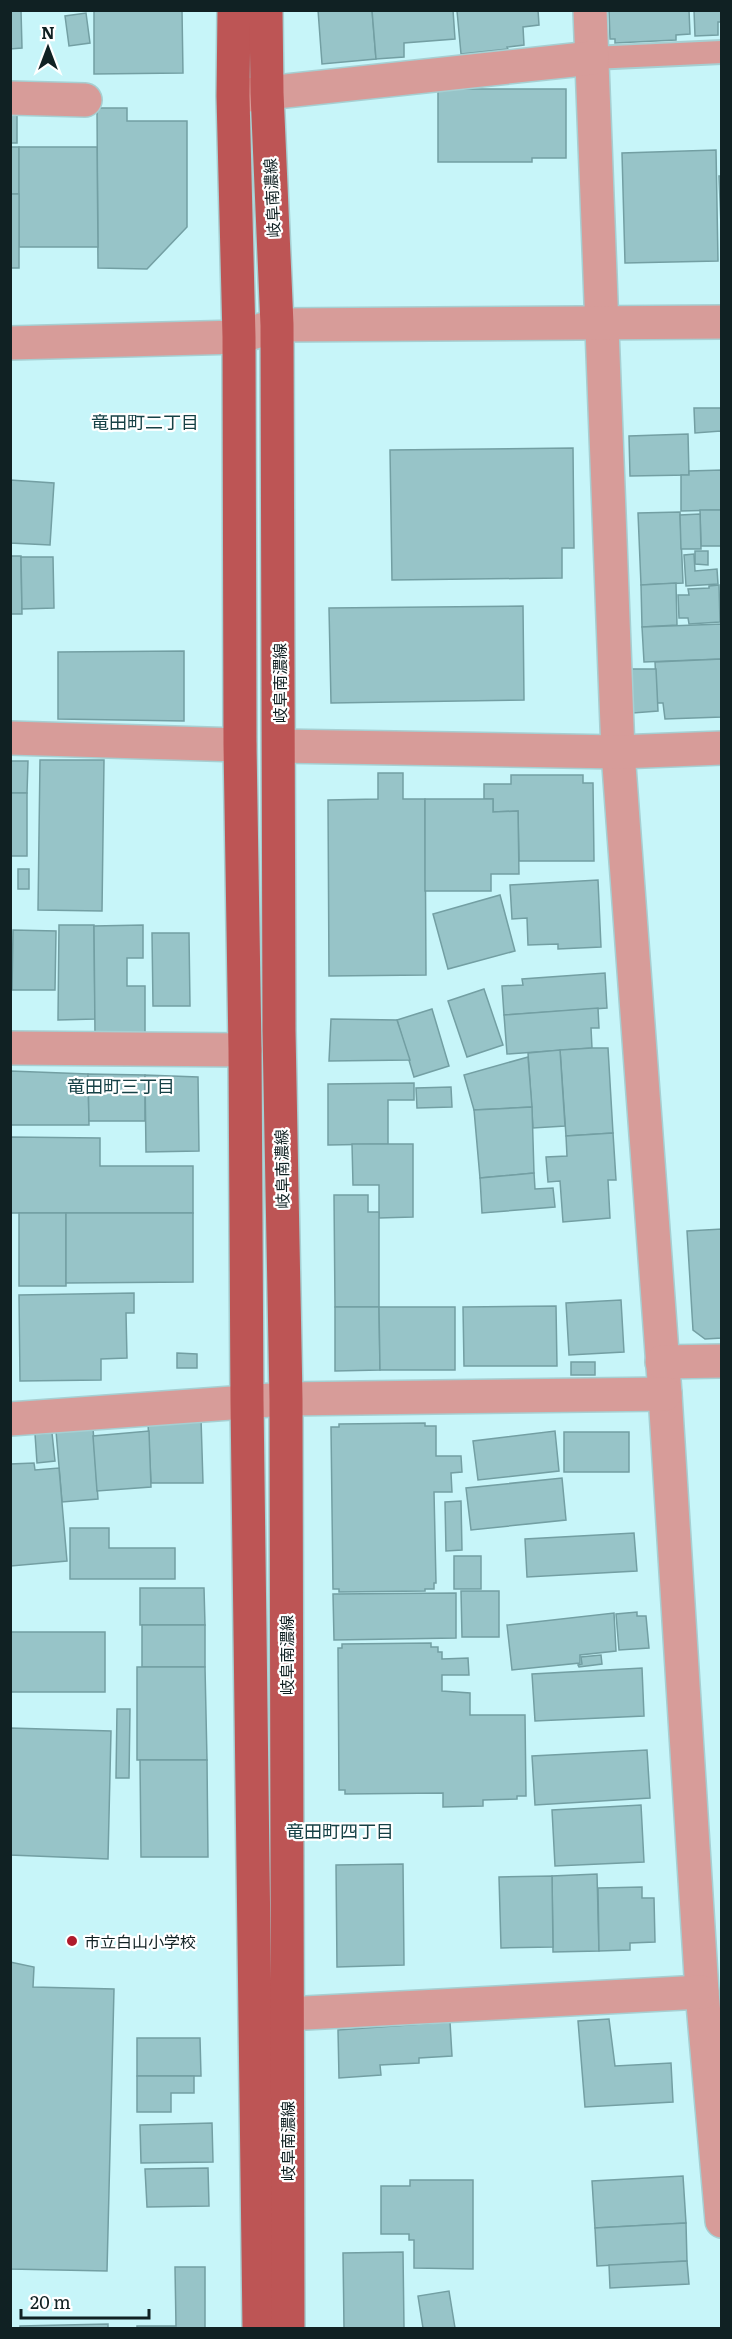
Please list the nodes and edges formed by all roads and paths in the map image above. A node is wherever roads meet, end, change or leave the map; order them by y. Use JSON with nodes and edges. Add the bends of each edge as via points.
{"nodes":[{"id":1,"x":234,"y":10,"type":"edge"},
{"id":2,"x":266,"y":10,"type":"edge"},
{"id":3,"x":590,"y":10,"type":"edge"},
{"id":4,"x":722,"y":52,"type":"edge"},
{"id":5,"x":592,"y":58,"type":"junction"},
{"id":6,"x":267,"y":93,"type":"junction"},
{"id":7,"x":233,"y":96,"type":"junction"},
{"id":8,"x":10,"y":98,"type":"edge"},
{"id":9,"x":85,"y":100,"type":"dead end"},
{"id":10,"x":722,"y":322,"type":"edge"},
{"id":11,"x":277,"y":325,"type":"junction"},
{"id":12,"x":601,"y":325,"type":"junction"},
{"id":13,"x":239,"y":337,"type":"junction"},
{"id":14,"x":10,"y":343,"type":"edge"},
{"id":15,"x":10,"y":738,"type":"edge"},
{"id":16,"x":240,"y":745,"type":"junction"},
{"id":17,"x":279,"y":746,"type":"junction"},
{"id":18,"x":722,"y":748,"type":"edge"},
{"id":19,"x":618,"y":752,"type":"junction"},
{"id":20,"x":10,"y":1048,"type":"edge"},
{"id":21,"x":245,"y":1050,"type":"junction"},
{"id":22,"x":722,"y":1361,"type":"edge"},
{"id":23,"x":662,"y":1362,"type":"junction"},
{"id":24,"x":665,"y":1394,"type":"junction"},
{"id":25,"x":286,"y":1399,"type":"junction"},
{"id":26,"x":247,"y":1401,"type":"junction"},
{"id":27,"x":10,"y":1419,"type":"edge"},
{"id":28,"x":702,"y":1992,"type":"junction"},
{"id":29,"x":286,"y":2014,"type":"junction"},
{"id":30,"x":722,"y":2222,"type":"edge"},
{"id":31,"x":259,"y":2328,"type":"edge"},
{"id":32,"x":288,"y":2328,"type":"edge"}],
"edges":[{"from":1,"to":7,"type":"main road","name":"岐阜南濃線"},
{"from":2,"to":6,"type":"main road","name":"岐阜南濃線"},
{"from":3,"to":5,"type":"street"},
{"from":4,"to":5,"type":"lane"},
{"from":5,"to":6,"type":"street"},
{"from":5,"to":12,"type":"street"},
{"from":6,"to":7,"type":"street"},
{"from":6,"to":11,"type":"main road","name":"岐阜南濃線"},
{"from":7,"to":13,"type":"main road","name":"岐阜南濃線"},
{"from":8,"to":9,"type":"street"},
{"from":10,"to":12,"type":"street"},
{"from":11,"to":12,"type":"street"},
{"from":11,"to":13,"type":"street"},
{"from":11,"to":17,"type":"main road","name":"岐阜南濃線"},
{"from":12,"to":19,"type":"street"},
{"from":13,"to":14,"type":"street"},
{"from":13,"to":16,"type":"main road","name":"岐阜南濃線"},
{"from":15,"to":16,"type":"street"},
{"from":16,"to":21,"type":"main road","name":"岐阜南濃線"},
{"from":17,"to":19,"type":"street"},
{"from":17,"to":25,"type":"main road","name":"岐阜南濃線","via":[[279,1031]]},
{"from":18,"to":19,"type":"street"},
{"from":19,"to":23,"type":"street"},
{"from":20,"to":21,"type":"street"},
{"from":21,"to":26,"type":"main road","name":"岐阜南濃線"},
{"from":22,"to":23,"type":"street"},
{"from":23,"to":24,"type":"street"},
{"from":24,"to":25,"type":"street"},
{"from":24,"to":28,"type":"street"},
{"from":25,"to":26,"type":"street"},
{"from":25,"to":29,"type":"main road","name":"岐阜南濃線"},
{"from":26,"to":27,"type":"street"},
{"from":26,"to":31,"type":"main road","name":"岐阜南濃線"},
{"from":28,"to":29,"type":"street"},
{"from":28,"to":30,"type":"street"},
{"from":29,"to":32,"type":"main road","name":"岐阜南濃線"}]}
